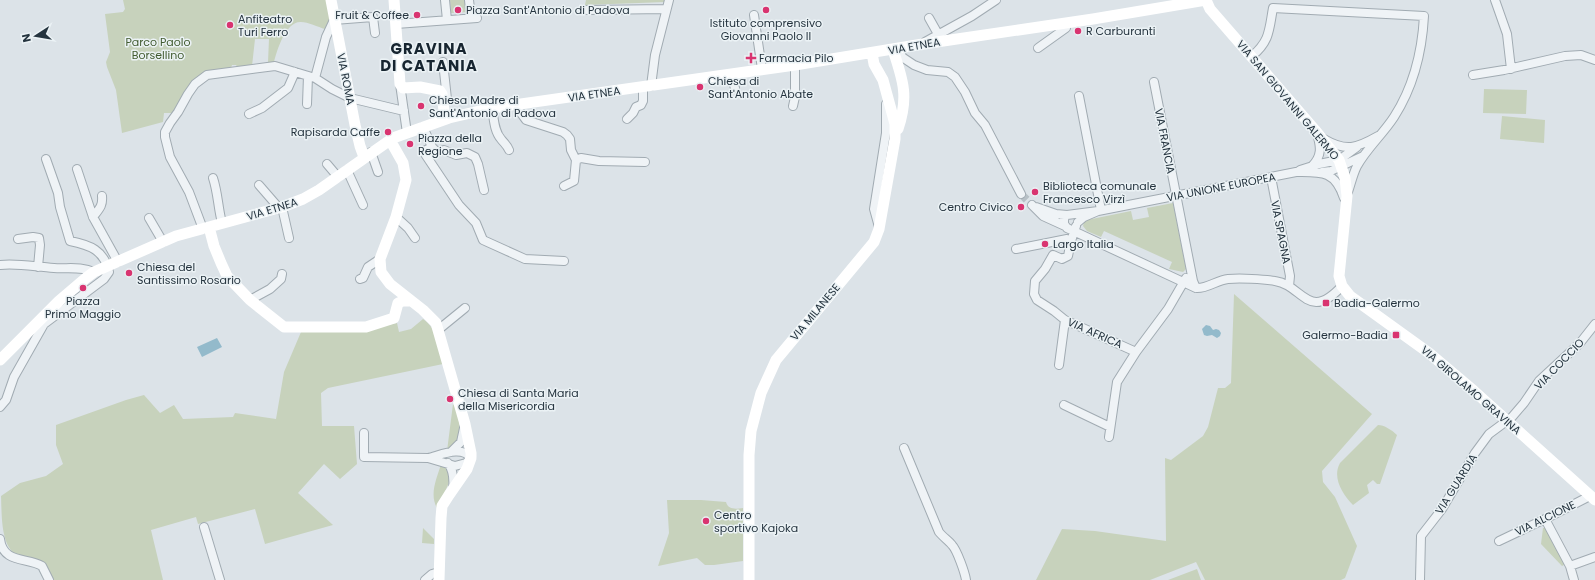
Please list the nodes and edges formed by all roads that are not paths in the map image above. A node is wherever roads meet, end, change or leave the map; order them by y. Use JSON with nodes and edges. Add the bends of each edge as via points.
{"nodes":[{"id":1,"x":330,"y":0,"type":"edge"},
{"id":2,"x":394,"y":0,"type":"edge"},
{"id":3,"x":445,"y":0,"type":"edge"},
{"id":4,"x":469,"y":0,"type":"edge"},
{"id":5,"x":669,"y":0,"type":"edge"},
{"id":6,"x":996,"y":0,"type":"edge"},
{"id":7,"x":1206,"y":0,"type":"edge"},
{"id":8,"x":1495,"y":0,"type":"edge"},
{"id":9,"x":1161,"y":4,"type":"edge"},
{"id":10,"x":666,"y":9,"type":"junction"},
{"id":11,"x":1216,"y":9,"type":"edge"},
{"id":12,"x":587,"y":10,"type":"dead end"},
{"id":13,"x":754,"y":15,"type":"dead end"},
{"id":14,"x":929,"y":18,"type":"dead end"},
{"id":15,"x":446,"y":20,"type":"junction"},
{"id":16,"x":1065,"y":23,"type":"junction"},
{"id":17,"x":396,"y":24,"type":"junction"},
{"id":18,"x":334,"y":26,"type":"junction"},
{"id":19,"x":375,"y":33,"type":"dead end"},
{"id":20,"x":938,"y":34,"type":"junction"},
{"id":21,"x":923,"y":44,"type":"junction"},
{"id":22,"x":1038,"y":48,"type":"dead end"},
{"id":23,"x":872,"y":53,"type":"junction"},
{"id":24,"x":899,"y":54,"type":"junction"},
{"id":25,"x":1252,"y":56,"type":"junction"},
{"id":26,"x":1595,"y":60,"type":"edge"},
{"id":27,"x":443,"y":62,"type":"dead end"},
{"id":28,"x":795,"y":65,"type":"junction"},
{"id":29,"x":762,"y":69,"type":"junction"},
{"id":30,"x":1511,"y":69,"type":"junction"},
{"id":31,"x":294,"y":72,"type":"junction"},
{"id":32,"x":730,"y":74,"type":"junction"},
{"id":33,"x":1473,"y":75,"type":"dead end"},
{"id":34,"x":312,"y":77,"type":"junction"},
{"id":35,"x":1154,"y":82,"type":"dead end"},
{"id":36,"x":400,"y":84,"type":"junction"},
{"id":37,"x":647,"y":86,"type":"junction"},
{"id":38,"x":735,"y":88,"type":"dead end"},
{"id":39,"x":886,"y":89,"type":"junction"},
{"id":40,"x":1079,"y":96,"type":"dead end"},
{"id":41,"x":350,"y":98,"type":"junction"},
{"id":42,"x":306,"y":104,"type":"dead end"},
{"id":43,"x":515,"y":105,"type":"junction"},
{"id":44,"x":793,"y":106,"type":"dead end"},
{"id":45,"x":492,"y":108,"type":"junction"},
{"id":46,"x":404,"y":111,"type":"junction"},
{"id":47,"x":249,"y":114,"type":"dead end"},
{"id":48,"x":447,"y":119,"type":"junction"},
{"id":49,"x":627,"y":119,"type":"dead end"},
{"id":50,"x":423,"y":127,"type":"junction"},
{"id":51,"x":407,"y":133,"type":"junction"},
{"id":52,"x":1318,"y":133,"type":"junction"},
{"id":53,"x":1380,"y":134,"type":"junction"},
{"id":54,"x":895,"y":139,"type":"junction"},
{"id":55,"x":390,"y":140,"type":"junction"},
{"id":56,"x":432,"y":147,"type":"junction"},
{"id":57,"x":1357,"y":147,"type":"junction"},
{"id":58,"x":509,"y":150,"type":"dead end"},
{"id":59,"x":368,"y":155,"type":"junction"},
{"id":60,"x":1363,"y":156,"type":"junction"},
{"id":61,"x":46,"y":159,"type":"dead end"},
{"id":62,"x":576,"y":160,"type":"junction"},
{"id":63,"x":645,"y":162,"type":"dead end"},
{"id":64,"x":1340,"y":163,"type":"junction"},
{"id":65,"x":327,"y":164,"type":"dead end"},
{"id":66,"x":1312,"y":166,"type":"junction"},
{"id":67,"x":77,"y":169,"type":"dead end"},
{"id":68,"x":378,"y":172,"type":"dead end"},
{"id":69,"x":1296,"y":172,"type":"junction"},
{"id":70,"x":1321,"y":172,"type":"junction"},
{"id":71,"x":342,"y":174,"type":"junction"},
{"id":72,"x":1270,"y":177,"type":"junction"},
{"id":73,"x":213,"y":178,"type":"dead end"},
{"id":74,"x":259,"y":185,"type":"dead end"},
{"id":75,"x":564,"y":186,"type":"dead end"},
{"id":76,"x":484,"y":190,"type":"dead end"},
{"id":77,"x":1021,"y":194,"type":"tunnel mouth"},
{"id":78,"x":102,"y":196,"type":"dead end"},
{"id":79,"x":1176,"y":196,"type":"junction"},
{"id":80,"x":1347,"y":201,"type":"junction"},
{"id":81,"x":363,"y":205,"type":"dead end"},
{"id":82,"x":280,"y":208,"type":"junction"},
{"id":83,"x":1100,"y":210,"type":"junction"},
{"id":84,"x":1070,"y":215,"type":"junction"},
{"id":85,"x":93,"y":216,"type":"junction"},
{"id":86,"x":396,"y":217,"type":"junction"},
{"id":87,"x":149,"y":218,"type":"dead end"},
{"id":88,"x":222,"y":223,"type":"junction"},
{"id":89,"x":1073,"y":227,"type":"junction"},
{"id":90,"x":206,"y":228,"type":"junction"},
{"id":91,"x":879,"y":229,"type":"junction"},
{"id":92,"x":289,"y":238,"type":"dead end"},
{"id":93,"x":415,"y":238,"type":"dead end"},
{"id":94,"x":18,"y":239,"type":"dead end"},
{"id":95,"x":1071,"y":241,"type":"junction"},
{"id":96,"x":163,"y":242,"type":"junction"},
{"id":97,"x":1016,"y":249,"type":"dead end"},
{"id":98,"x":380,"y":259,"type":"junction"},
{"id":99,"x":564,"y":260,"type":"dead end"},
{"id":100,"x":118,"y":262,"type":"junction"},
{"id":101,"x":0,"y":265,"type":"edge"},
{"id":102,"x":108,"y":266,"type":"junction"},
{"id":103,"x":38,"y":267,"type":"junction"},
{"id":104,"x":1191,"y":271,"type":"junction"},
{"id":105,"x":94,"y":272,"type":"junction"},
{"id":106,"x":282,"y":274,"type":"dead end"},
{"id":107,"x":360,"y":279,"type":"dead end"},
{"id":108,"x":1183,"y":282,"type":"junction"},
{"id":109,"x":390,"y":284,"type":"junction"},
{"id":110,"x":1289,"y":286,"type":"junction"},
{"id":111,"x":1342,"y":286,"type":"junction"},
{"id":112,"x":1196,"y":288,"type":"junction"},
{"id":113,"x":250,"y":300,"type":"junction"},
{"id":114,"x":410,"y":301,"type":"junction"},
{"id":115,"x":396,"y":306,"type":"junction"},
{"id":116,"x":465,"y":308,"type":"dead end"},
{"id":117,"x":1065,"y":320,"type":"junction"},
{"id":118,"x":1595,"y":324,"type":"edge"},
{"id":119,"x":438,"y":330,"type":"junction"},
{"id":120,"x":1136,"y":352,"type":"junction"},
{"id":121,"x":1,"y":356,"type":"edge"},
{"id":122,"x":1059,"y":365,"type":"dead end"},
{"id":123,"x":1064,"y":405,"type":"dead end"},
{"id":124,"x":0,"y":407,"type":"edge"},
{"id":125,"x":464,"y":419,"type":"junction"},
{"id":126,"x":1507,"y":420,"type":"junction"},
{"id":127,"x":1110,"y":427,"type":"junction"},
{"id":128,"x":364,"y":433,"type":"dead end"},
{"id":129,"x":1109,"y":437,"type":"dead end"},
{"id":130,"x":904,"y":448,"type":"dead end"},
{"id":131,"x":450,"y":453,"type":"junction"},
{"id":132,"x":428,"y":458,"type":"junction"},
{"id":133,"x":471,"y":458,"type":"junction"},
{"id":134,"x":448,"y":463,"type":"junction"},
{"id":135,"x":453,"y":490,"type":"junction"},
{"id":136,"x":1593,"y":498,"type":"edge"},
{"id":137,"x":1545,"y":519,"type":"junction"},
{"id":138,"x":204,"y":527,"type":"dead end"},
{"id":139,"x":0,"y":539,"type":"edge"},
{"id":140,"x":1499,"y":540,"type":"dead end"},
{"id":141,"x":1595,"y":557,"type":"edge"},
{"id":142,"x":1570,"y":566,"type":"junction"},
{"id":143,"x":439,"y":576,"type":"edge"},
{"id":144,"x":49,"y":580,"type":"edge"},
{"id":145,"x":220,"y":580,"type":"edge"},
{"id":146,"x":425,"y":580,"type":"edge"},
{"id":147,"x":749,"y":580,"type":"edge"},
{"id":148,"x":966,"y":580,"type":"edge"},
{"id":149,"x":1420,"y":580,"type":"edge"},
{"id":150,"x":1574,"y":580,"type":"edge"}],
"edges":[{"from":1,"to":18,"type":"main road","name":"VIA ROMA"},
{"from":2,"to":17,"type":"main road"},
{"from":3,"to":15,"type":"street"},
{"from":4,"to":15,"type":"street","via":[[474,18]]},
{"from":5,"to":10,"type":"street"},
{"from":6,"to":20,"type":"street"},
{"from":7,"to":9,"type":"main road","name":"VIA ETNEA"},
{"from":7,"to":11,"type":"main road","name":"VIA SAN GIOVANNI GALERMO"},
{"from":8,"to":30,"type":"street","via":[[1507,34]]},
{"from":9,"to":16,"type":"main road","name":"VIA ETNEA"},
{"from":10,"to":12,"type":"street"},
{"from":10,"to":37,"type":"street"},
{"from":11,"to":25,"type":"main road","name":"VIA SAN GIOVANNI GALERMO"},
{"from":13,"to":29,"type":"street"},
{"from":14,"to":20,"type":"street"},
{"from":15,"to":17,"type":"street"},
{"from":16,"to":21,"type":"main road","name":"VIA ETNEA"},
{"from":16,"to":22,"type":"street","via":[[1066,28]]},
{"from":17,"to":36,"type":"main road"},
{"from":18,"to":19,"type":"street","via":[[373,17]]},
{"from":18,"to":34,"type":"street"},
{"from":18,"to":41,"type":"main road","name":"VIA ROMA"},
{"from":20,"to":21,"type":"street"},
{"from":21,"to":24,"type":"main road","name":"VIA ETNEA"},
{"from":23,"to":24,"type":"main road","name":"VIA ETNEA"},
{"from":23,"to":28,"type":"main road","name":"VIA ETNEA"},
{"from":23,"to":39,"type":"main road","name":"VIA MILANESE","via":[[874,64]]},
{"from":24,"to":54,"type":"main road","via":[[904,95]]},
{"from":24,"to":77,"type":"street","via":[[922,69],[952,74],[985,125]]},
{"from":25,"to":52,"type":"main road","name":"VIA SAN GIOVANNI GALERMO"},
{"from":25,"to":53,"type":"street","via":[[1268,36],[1273,8],[1424,16],[1420,53],[1414,76],[1394,117]]},
{"from":26,"to":30,"type":"street","via":[[1581,55],[1565,56]]},
{"from":27,"to":48,"type":"street"},
{"from":28,"to":29,"type":"main road","name":"VIA ETNEA"},
{"from":28,"to":44,"type":"street"},
{"from":29,"to":32,"type":"main road","name":"VIA ETNEA"},
{"from":30,"to":33,"type":"street"},
{"from":31,"to":34,"type":"street"},
{"from":31,"to":47,"type":"street","via":[[288,88],[262,108]]},
{"from":31,"to":90,"type":"street","via":[[268,66],[207,75],[195,84],[170,123],[165,132],[170,157]]},
{"from":32,"to":37,"type":"main road","name":"VIA ETNEA"},
{"from":32,"to":38,"type":"street"},
{"from":34,"to":41,"type":"street"},
{"from":34,"to":42,"type":"street"},
{"from":35,"to":79,"type":"street","name":"VIA FRANCIA"},
{"from":36,"to":46,"type":"street"},
{"from":36,"to":48,"type":"main road","via":[[403,88],[420,87],[440,91]]},
{"from":37,"to":43,"type":"main road","name":"VIA ETNEA"},
{"from":37,"to":49,"type":"street","via":[[643,102]]},
{"from":39,"to":54,"type":"main road","name":"VIA MILANESE","via":[[894,118]]},
{"from":39,"to":91,"type":"street","via":[[886,133],[874,208]]},
{"from":40,"to":83,"type":"street"},
{"from":41,"to":46,"type":"street"},
{"from":41,"to":59,"type":"main road","name":"VIA ROMA","via":[[360,146]]},
{"from":43,"to":45,"type":"main road","name":"VIA ETNEA"},
{"from":43,"to":62,"type":"street","via":[[526,120],[567,135]]},
{"from":45,"to":48,"type":"main road","name":"VIA ETNEA"},
{"from":45,"to":58,"type":"street","via":[[495,128]]},
{"from":46,"to":51,"type":"street"},
{"from":48,"to":50,"type":"main road","name":"VIA ETNEA"},
{"from":50,"to":51,"type":"main road","name":"VIA ETNEA"},
{"from":50,"to":56,"type":"street"},
{"from":51,"to":55,"type":"main road","name":"VIA ETNEA"},
{"from":52,"to":57,"type":"street","via":[[1334,144]]},
{"from":52,"to":64,"type":"main road","name":"VIA SAN GIOVANNI GALERMO"},
{"from":52,"to":66,"type":"street","via":[[1320,151]]},
{"from":53,"to":57,"type":"street"},
{"from":53,"to":60,"type":"street"},
{"from":54,"to":91,"type":"main road","name":"VIA MILANESE"},
{"from":55,"to":59,"type":"main road","name":"VIA ETNEA"},
{"from":55,"to":86,"type":"main road","via":[[402,163],[406,180]]},
{"from":56,"to":76,"type":"street","via":[[437,152],[444,150],[456,155],[467,154],[475,157]]},
{"from":56,"to":99,"type":"street","via":[[424,151],[425,154],[459,205],[476,223],[483,240],[525,259]]},
{"from":57,"to":64,"type":"street"},
{"from":59,"to":68,"type":"street"},
{"from":59,"to":71,"type":"main road","name":"VIA ETNEA"},
{"from":60,"to":64,"type":"street"},
{"from":60,"to":80,"type":"street","via":[[1354,173]]},
{"from":61,"to":102,"type":"street","via":[[70,241],[93,247]]},
{"from":62,"to":63,"type":"street","via":[[581,158]]},
{"from":62,"to":75,"type":"street","via":[[574,181]]},
{"from":64,"to":66,"type":"street"},
{"from":64,"to":70,"type":"street","via":[[1331,171]]},
{"from":64,"to":80,"type":"main road","name":"VIA SAN GIOVANNI GALERMO","via":[[1345,178]]},
{"from":65,"to":71,"type":"street"},
{"from":66,"to":69,"type":"street"},
{"from":67,"to":85,"type":"street"},
{"from":69,"to":70,"type":"street"},
{"from":69,"to":72,"type":"street","name":"VIA UNIONE EUROPEA"},
{"from":70,"to":80,"type":"street","via":[[1331,176],[1338,183]]},
{"from":71,"to":81,"type":"street"},
{"from":71,"to":82,"type":"main road","name":"VIA ETNEA","via":[[303,199]]},
{"from":72,"to":79,"type":"street","name":"VIA UNIONE EUROPEA"},
{"from":72,"to":110,"type":"street","name":"VIA SPAGNA","via":[[1290,276]]},
{"from":73,"to":88,"type":"street"},
{"from":74,"to":82,"type":"street"},
{"from":78,"to":85,"type":"street","via":[[99,210]]},
{"from":79,"to":83,"type":"street","name":"VIA UNIONE EUROPEA"},
{"from":79,"to":104,"type":"street","name":"VIA FRANCIA"},
{"from":80,"to":111,"type":"main road","name":"VIA SAN GIOVANNI GALERMO","via":[[1339,276]]},
{"from":82,"to":88,"type":"main road","name":"VIA ETNEA"},
{"from":82,"to":92,"type":"street"},
{"from":83,"to":84,"type":"street"},
{"from":83,"to":89,"type":"street","via":[[1084,217]]},
{"from":84,"to":89,"type":"street","via":[[1077,218]]},
{"from":84,"to":89,"type":"street","via":[[1063,220]]},
{"from":84,"to":89,"type":"street","via":[[1056,214],[1032,205],[1043,216]]},
{"from":85,"to":100,"type":"street"},
{"from":86,"to":93,"type":"street"},
{"from":86,"to":98,"type":"main road"},
{"from":87,"to":96,"type":"street"},
{"from":88,"to":90,"type":"main road","name":"VIA ETNEA"},
{"from":89,"to":95,"type":"street"},
{"from":89,"to":108,"type":"street"},
{"from":90,"to":96,"type":"main road","name":"VIA ETNEA"},
{"from":90,"to":113,"type":"main road","via":[[220,263]]},
{"from":91,"to":147,"type":"main road","name":"VIA MILANESE","via":[[874,242],[776,360],[760,392],[751,431],[749,455]]},
{"from":94,"to":103,"type":"street","via":[[39,238]]},
{"from":95,"to":97,"type":"street","via":[[1067,239]]},
{"from":95,"to":117,"type":"street","name":"VIA AFRICA","via":[[1068,256],[1062,259],[1053,255],[1035,281],[1034,294],[1039,303]]},
{"from":96,"to":100,"type":"main road","name":"VIA ETNEA"},
{"from":98,"to":107,"type":"street","via":[[368,267]]},
{"from":98,"to":109,"type":"main road","via":[[381,272]]},
{"from":100,"to":102,"type":"main road","name":"VIA ETNEA"},
{"from":101,"to":103,"type":"street"},
{"from":102,"to":105,"type":"main road","name":"VIA ETNEA"},
{"from":102,"to":124,"type":"street","via":[[109,272],[104,280],[44,324],[14,377],[6,400]]},
{"from":103,"to":105,"type":"street","via":[[81,268]]},
{"from":104,"to":108,"type":"street"},
{"from":104,"to":112,"type":"street","name":"VIA FRANCIA"},
{"from":105,"to":121,"type":"main road","name":"VIA ETNEA"},
{"from":106,"to":113,"type":"street","via":[[281,280],[270,289]]},
{"from":108,"to":112,"type":"street"},
{"from":108,"to":120,"type":"street","via":[[1168,309]]},
{"from":109,"to":114,"type":"main road"},
{"from":109,"to":115,"type":"main road"},
{"from":110,"to":111,"type":"street","via":[[1306,300],[1314,302],[1324,300]]},
{"from":110,"to":112,"type":"street","via":[[1274,280],[1227,279],[1201,289]]},
{"from":111,"to":126,"type":"main road","name":"VIA GIROLAMO GRAVINA","via":[[1355,299],[1429,353]]},
{"from":113,"to":115,"type":"main road","via":[[284,327],[366,327],[394,318]]},
{"from":114,"to":115,"type":"main road","via":[[400,301]]},
{"from":114,"to":119,"type":"main road","via":[[432,318]]},
{"from":116,"to":119,"type":"street"},
{"from":117,"to":120,"type":"street","name":"VIA AFRICA"},
{"from":117,"to":122,"type":"street"},
{"from":118,"to":126,"type":"street","name":"VIA COCCIO","via":[[1580,343],[1539,381],[1524,403]]},
{"from":119,"to":125,"type":"main road"},
{"from":120,"to":127,"type":"street","via":[[1117,382]]},
{"from":123,"to":127,"type":"street"},
{"from":125,"to":131,"type":"street","via":[[461,442]]},
{"from":125,"to":133,"type":"main road"},
{"from":126,"to":136,"type":"main road","name":"VIA GIROLAMO GRAVINA"},
{"from":126,"to":149,"type":"street","name":"VIA GUARDIA","via":[[1489,434],[1422,536]]},
{"from":127,"to":129,"type":"street"},
{"from":128,"to":132,"type":"street","via":[[364,457]]},
{"from":130,"to":148,"type":"street","via":[[939,532],[952,545]]},
{"from":131,"to":132,"type":"street"},
{"from":131,"to":133,"type":"street","via":[[463,452]]},
{"from":132,"to":134,"type":"street"},
{"from":133,"to":134,"type":"street","via":[[459,465]]},
{"from":133,"to":135,"type":"main road","via":[[464,476]]},
{"from":134,"to":135,"type":"street","via":[[453,476]]},
{"from":135,"to":143,"type":"main road","via":[[442,506]]},
{"from":136,"to":137,"type":"street","name":"VIA ALCIONE"},
{"from":137,"to":140,"type":"street","name":"VIA ALCIONE"},
{"from":137,"to":142,"type":"street"},
{"from":138,"to":145,"type":"street"},
{"from":139,"to":144,"type":"street","via":[[3,549],[12,557],[42,566]]},
{"from":141,"to":142,"type":"street"},
{"from":142,"to":150,"type":"street"},
{"from":143,"to":146,"type":"street","via":[[432,574]]}]}
